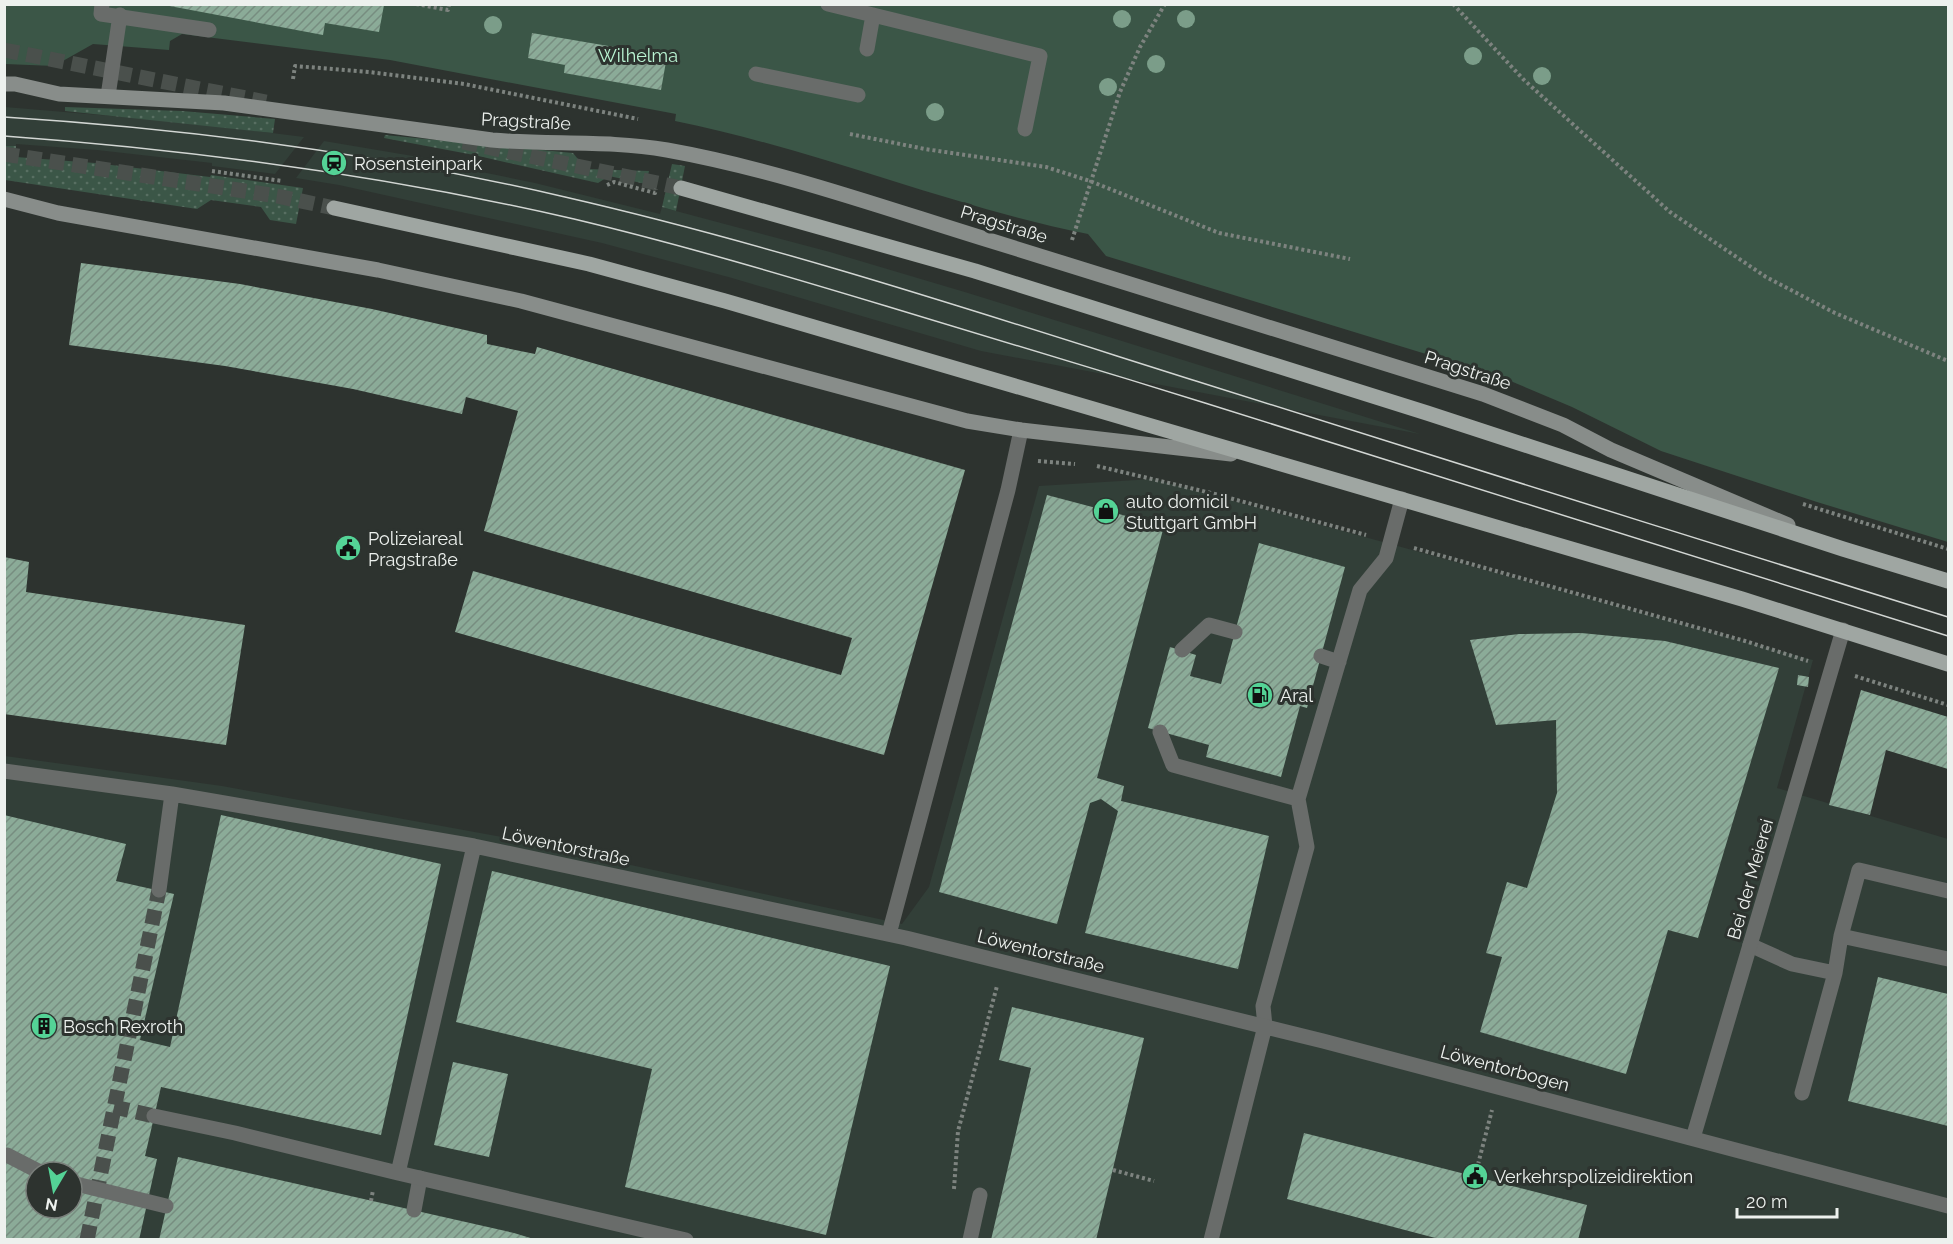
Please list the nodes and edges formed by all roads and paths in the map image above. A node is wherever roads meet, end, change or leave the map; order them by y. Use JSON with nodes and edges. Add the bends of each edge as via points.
{"nodes":[{"id":1,"x":102,"y":4,"type":"edge"},
{"id":2,"x":416,"y":4,"type":"edge"},
{"id":3,"x":449,"y":4,"type":"edge"},
{"id":4,"x":828,"y":4,"type":"edge"},
{"id":5,"x":1165,"y":4,"type":"edge"},
{"id":6,"x":1453,"y":4,"type":"edge"},
{"id":7,"x":120,"y":15,"type":"junction"},
{"id":8,"x":873,"y":15,"type":"junction"},
{"id":9,"x":209,"y":30,"type":"dead end"},
{"id":10,"x":867,"y":49,"type":"dead end"},
{"id":11,"x":756,"y":74,"type":"dead end"},
{"id":12,"x":293,"y":80,"type":"dead end"},
{"id":13,"x":4,"y":84,"type":"edge"},
{"id":14,"x":858,"y":95,"type":"dead end"},
{"id":15,"x":108,"y":96,"type":"junction"},
{"id":16,"x":640,"y":119,"type":"dead end"},
{"id":17,"x":1025,"y":129,"type":"dead end"},
{"id":18,"x":850,"y":134,"type":"dead end"},
{"id":19,"x":212,"y":171,"type":"dead end"},
{"id":20,"x":282,"y":181,"type":"dead end"},
{"id":21,"x":1090,"y":181,"type":"junction"},
{"id":22,"x":607,"y":185,"type":"dead end"},
{"id":23,"x":681,"y":188,"type":"tunnel mouth"},
{"id":24,"x":655,"y":193,"type":"dead end"},
{"id":25,"x":4,"y":199,"type":"edge"},
{"id":26,"x":334,"y":208,"type":"tunnel mouth"},
{"id":27,"x":1069,"y":247,"type":"dead end"},
{"id":28,"x":1350,"y":259,"type":"dead end"},
{"id":29,"x":1948,"y":361,"type":"edge"},
{"id":30,"x":1021,"y":430,"type":"junction"},
{"id":31,"x":1266,"y":459,"type":"junction"},
{"id":32,"x":1015,"y":460,"type":"junction"},
{"id":33,"x":1080,"y":464,"type":"dead end"},
{"id":34,"x":1088,"y":464,"type":"dead end"},
{"id":35,"x":1402,"y":499,"type":"junction"},
{"id":36,"x":1390,"y":542,"type":"junction"},
{"id":37,"x":1843,"y":549,"type":"junction"},
{"id":38,"x":1948,"y":581,"type":"edge"},
{"id":39,"x":1843,"y":630,"type":"junction"},
{"id":40,"x":1235,"y":632,"type":"dead end"},
{"id":41,"x":1182,"y":650,"type":"dead end"},
{"id":42,"x":1321,"y":656,"type":"dead end"},
{"id":43,"x":1339,"y":662,"type":"junction"},
{"id":44,"x":1948,"y":664,"type":"edge"},
{"id":45,"x":1832,"y":668,"type":"junction"},
{"id":46,"x":1948,"y":705,"type":"edge"},
{"id":47,"x":1160,"y":732,"type":"dead end"},
{"id":48,"x":4,"y":771,"type":"edge"},
{"id":49,"x":172,"y":794,"type":"junction"},
{"id":50,"x":1298,"y":799,"type":"junction"},
{"id":51,"x":474,"y":846,"type":"junction"},
{"id":52,"x":159,"y":890,"type":"tunnel mouth"},
{"id":53,"x":1948,"y":891,"type":"edge"},
{"id":54,"x":889,"y":934,"type":"junction"},
{"id":55,"x":1841,"y":936,"type":"junction"},
{"id":56,"x":1750,"y":945,"type":"junction"},
{"id":57,"x":1948,"y":959,"type":"edge"},
{"id":58,"x":1003,"y":962,"type":"junction"},
{"id":59,"x":1835,"y":973,"type":"junction"},
{"id":60,"x":1265,"y":1026,"type":"junction"},
{"id":61,"x":1802,"y":1093,"type":"dead end"},
{"id":62,"x":154,"y":1116,"type":"tunnel mouth"},
{"id":63,"x":1486,"y":1135,"type":"dead end"},
{"id":64,"x":1693,"y":1138,"type":"junction"},
{"id":65,"x":7,"y":1155,"type":"dead end"},
{"id":66,"x":24,"y":1164,"type":"edge"},
{"id":67,"x":1113,"y":1170,"type":"dead end"},
{"id":68,"x":398,"y":1173,"type":"junction"},
{"id":69,"x":1475,"y":1176,"type":"dead end"},
{"id":70,"x":420,"y":1178,"type":"junction"},
{"id":71,"x":1154,"y":1181,"type":"dead end"},
{"id":72,"x":84,"y":1186,"type":"edge"},
{"id":73,"x":980,"y":1196,"type":"dead end"},
{"id":74,"x":953,"y":1198,"type":"dead end"},
{"id":75,"x":166,"y":1206,"type":"dead end"},
{"id":76,"x":1948,"y":1206,"type":"edge"},
{"id":77,"x":414,"y":1210,"type":"dead end"},
{"id":78,"x":686,"y":1239,"type":"edge"},
{"id":79,"x":970,"y":1239,"type":"edge"},
{"id":80,"x":1211,"y":1239,"type":"edge"}],
"edges":[{"from":1,"to":7,"type":"street","via":[[101,14]]},
{"from":2,"to":3,"type":"path","via":[[448,10]]},
{"from":4,"to":8,"type":"street"},
{"from":5,"to":21,"type":"path","via":[[1120,92]]},
{"from":6,"to":29,"type":"path","via":[[1522,79],[1670,212],[1766,277],[1835,313]]},
{"from":7,"to":9,"type":"street"},
{"from":7,"to":15,"type":"street"},
{"from":8,"to":10,"type":"street"},
{"from":8,"to":17,"type":"street","via":[[1040,56]]},
{"from":11,"to":14,"type":"street"},
{"from":12,"to":16,"type":"path","via":[[296,66],[369,72],[464,84]]},
{"from":13,"to":15,"type":"main road","name":"Pragstraße","via":[[59,94]]},
{"from":15,"to":37,"type":"main road","name":"Pragstraße","via":[[235,104],[503,141],[625,144],[738,166],[848,196],[1483,394],[1563,425],[1611,450]]},
{"from":18,"to":21,"type":"path","via":[[1046,167]]},
{"from":19,"to":20,"type":"path"},
{"from":21,"to":27,"type":"path"},
{"from":21,"to":28,"type":"path","via":[[1219,233]]},
{"from":22,"to":24,"type":"path","via":[[614,182]]},
{"from":23,"to":37,"type":"main road","via":[[975,271]]},
{"from":25,"to":30,"type":"main road","via":[[58,213],[367,268],[499,296],[966,421]]},
{"from":26,"to":31,"type":"main road","via":[[588,264],[725,300]]},
{"from":30,"to":31,"type":"main road"},
{"from":30,"to":32,"type":"street"},
{"from":31,"to":35,"type":"main road"},
{"from":32,"to":33,"type":"path"},
{"from":32,"to":54,"type":"street"},
{"from":34,"to":36,"type":"path"},
{"from":35,"to":36,"type":"street"},
{"from":35,"to":39,"type":"main road"},
{"from":36,"to":43,"type":"street","via":[[1386,558],[1360,590]]},
{"from":36,"to":45,"type":"path"},
{"from":37,"to":38,"type":"main road","name":"Pragstraße"},
{"from":39,"to":44,"type":"main road"},
{"from":39,"to":45,"type":"street","name":"Bei der Meierei"},
{"from":40,"to":41,"type":"street","via":[[1209,625]]},
{"from":42,"to":43,"type":"street"},
{"from":43,"to":50,"type":"street"},
{"from":45,"to":46,"type":"path"},
{"from":45,"to":56,"type":"street","name":"Bei der Meierei"},
{"from":47,"to":50,"type":"street","via":[[1173,765]]},
{"from":48,"to":49,"type":"street"},
{"from":49,"to":51,"type":"street"},
{"from":49,"to":52,"type":"street"},
{"from":50,"to":60,"type":"street","via":[[1306,847],[1263,1006]]},
{"from":51,"to":54,"type":"street","name":"Löwentorstraße"},
{"from":51,"to":68,"type":"street","name":"Löwentorstraße"},
{"from":53,"to":55,"type":"street","via":[[1858,870]]},
{"from":54,"to":58,"type":"street","name":"Löwentorstraße"},
{"from":55,"to":57,"type":"street"},
{"from":55,"to":59,"type":"street"},
{"from":56,"to":59,"type":"street","via":[[1792,964]]},
{"from":56,"to":64,"type":"street","name":"Bei der Meierei"},
{"from":58,"to":60,"type":"street","name":"Löwentorstraße"},
{"from":58,"to":74,"type":"path","via":[[958,1131]]},
{"from":59,"to":61,"type":"street"},
{"from":60,"to":64,"type":"street","name":"Löwentorbogen"},
{"from":60,"to":80,"type":"street"},
{"from":62,"to":68,"type":"street"},
{"from":63,"to":69,"type":"path"},
{"from":64,"to":76,"type":"street","name":"Löwentorbogen"},
{"from":65,"to":66,"type":"street"},
{"from":67,"to":71,"type":"path"},
{"from":68,"to":70,"type":"street"},
{"from":70,"to":77,"type":"street"},
{"from":70,"to":78,"type":"street"},
{"from":72,"to":75,"type":"street","bridge":true},
{"from":73,"to":79,"type":"street"}]}
